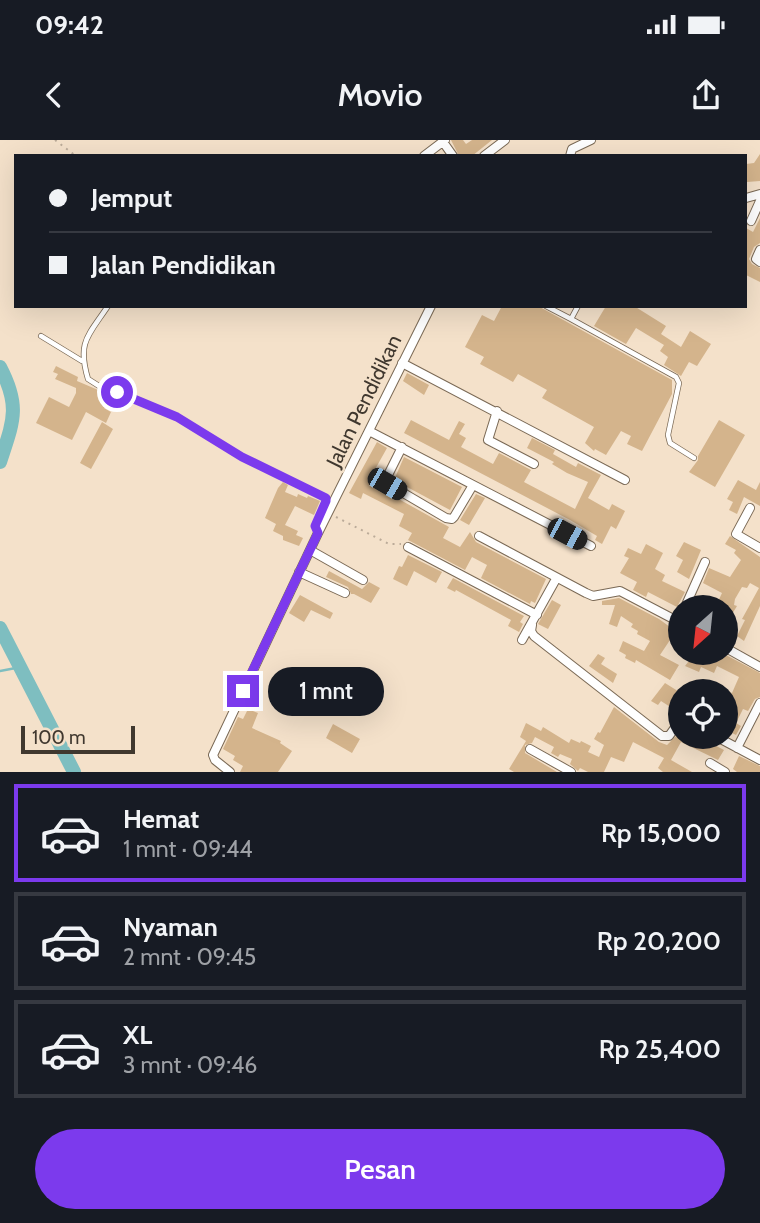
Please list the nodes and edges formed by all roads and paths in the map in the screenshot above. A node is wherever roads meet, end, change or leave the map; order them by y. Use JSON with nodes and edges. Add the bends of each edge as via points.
{"nodes":[{"id":1,"x":55,"y":140,"type":"edge"},
{"id":2,"x":505,"y":140,"type":"edge"},
{"id":3,"x":591,"y":140,"type":"edge"},
{"id":4,"x":444,"y":141,"type":"edge"},
{"id":5,"x":73,"y":154,"type":"edge"},
{"id":6,"x":427,"y":154,"type":"edge"},
{"id":7,"x":487,"y":154,"type":"edge"},
{"id":8,"x":571,"y":154,"type":"edge"},
{"id":9,"x":760,"y":201,"type":"edge"},
{"id":10,"x":751,"y":221,"type":"dead end"},
{"id":11,"x":760,"y":250,"type":"edge"},
{"id":12,"x":760,"y":262,"type":"edge"},
{"id":13,"x":107,"y":308,"type":"edge"},
{"id":14,"x":430,"y":308,"type":"edge"},
{"id":15,"x":550,"y":308,"type":"edge"},
{"id":16,"x":577,"y":308,"type":"edge"},
{"id":17,"x":571,"y":319,"type":"junction"},
{"id":18,"x":41,"y":336,"type":"dead end"},
{"id":19,"x":83,"y":361,"type":"junction"},
{"id":20,"x":402,"y":363,"type":"junction"},
{"id":21,"x":497,"y":411,"type":"junction"},
{"id":22,"x":369,"y":431,"type":"junction"},
{"id":23,"x":402,"y":447,"type":"junction"},
{"id":24,"x":694,"y":458,"type":"dead end"},
{"id":25,"x":534,"y":464,"type":"dead end"},
{"id":26,"x":625,"y":480,"type":"dead end"},
{"id":27,"x":473,"y":485,"type":"junction"},
{"id":28,"x":750,"y":508,"type":"dead end"},
{"id":29,"x":328,"y":513,"type":"junction"},
{"id":30,"x":318,"y":533,"type":"junction"},
{"id":31,"x":479,"y":536,"type":"dead end"},
{"id":32,"x":590,"y":546,"type":"dead end"},
{"id":33,"x":408,"y":547,"type":"joint"},
{"id":34,"x":760,"y":548,"type":"edge"},
{"id":35,"x":310,"y":550,"type":"junction"},
{"id":36,"x":705,"y":562,"type":"dead end"},
{"id":37,"x":299,"y":572,"type":"junction"},
{"id":38,"x":556,"y":579,"type":"junction"},
{"id":39,"x":363,"y":580,"type":"dead end"},
{"id":40,"x":345,"y":593,"type":"dead end"},
{"id":41,"x":690,"y":595,"type":"edge"},
{"id":42,"x":537,"y":615,"type":"junction"},
{"id":43,"x":668,"y":615,"type":"edge"},
{"id":44,"x":532,"y":625,"type":"junction"},
{"id":45,"x":522,"y":640,"type":"dead end"},
{"id":46,"x":738,"y":655,"type":"edge"},
{"id":47,"x":760,"y":667,"type":"edge"},
{"id":48,"x":760,"y":703,"type":"edge"},
{"id":49,"x":668,"y":736,"type":"edge"},
{"id":50,"x":738,"y":746,"type":"edge"},
{"id":51,"x":530,"y":749,"type":"dead end"},
{"id":52,"x":738,"y":749,"type":"edge"},
{"id":53,"x":760,"y":760,"type":"edge"},
{"id":54,"x":710,"y":763,"type":"dead end"},
{"id":55,"x":230,"y":772,"type":"edge"},
{"id":56,"x":570,"y":772,"type":"edge"},
{"id":57,"x":725,"y":772,"type":"edge"}],
"edges":[{"from":1,"to":5,"type":"path"},
{"from":2,"to":7,"type":"street"},
{"from":3,"to":8,"type":"street"},
{"from":4,"to":6,"type":"street"},
{"from":9,"to":10,"type":"street"},
{"from":11,"to":12,"type":"street","via":[[756,259]]},
{"from":13,"to":19,"type":"lane","via":[[86,339]]},
{"from":14,"to":20,"type":"street","name":"Jalan Pendidikan"},
{"from":15,"to":17,"type":"lane"},
{"from":16,"to":17,"type":"lane"},
{"from":17,"to":24,"type":"lane","via":[[676,377],[679,383],[668,435],[670,443]]},
{"from":18,"to":19,"type":"lane"},
{"from":19,"to":30,"type":"lane","via":[[88,379],[99,386],[177,417],[242,457],[326,498],[315,526]]},
{"from":20,"to":21,"type":"street"},
{"from":20,"to":22,"type":"street","name":"Jalan Pendidikan"},
{"from":21,"to":25,"type":"street","via":[[488,440]]},
{"from":21,"to":26,"type":"street"},
{"from":22,"to":23,"type":"street"},
{"from":22,"to":29,"type":"street","name":"Jalan Pendidikan"},
{"from":23,"to":27,"type":"street"},
{"from":23,"to":27,"type":"street","via":[[387,484],[446,517],[454,517]]},
{"from":27,"to":32,"type":"street"},
{"from":28,"to":34,"type":"street","via":[[736,534]]},
{"from":29,"to":30,"type":"street","name":"Jalan Pendidikan"},
{"from":29,"to":33,"type":"path","via":[[389,544]]},
{"from":30,"to":35,"type":"street","name":"Jalan Pendidikan"},
{"from":31,"to":38,"type":"street"},
{"from":33,"to":42,"type":"street"},
{"from":35,"to":37,"type":"street","name":"Jalan Pendidikan"},
{"from":35,"to":39,"type":"street"},
{"from":36,"to":41,"type":"street"},
{"from":37,"to":40,"type":"street"},
{"from":37,"to":55,"type":"street","name":"Jalan Pendidikan","via":[[213,755]]},
{"from":38,"to":42,"type":"street"},
{"from":38,"to":43,"type":"street","via":[[593,596],[620,591]]},
{"from":42,"to":44,"type":"street"},
{"from":44,"to":45,"type":"street"},
{"from":44,"to":49,"type":"street","via":[[534,636],[662,736]]},
{"from":46,"to":47,"type":"street"},
{"from":48,"to":50,"type":"street"},
{"from":51,"to":56,"type":"street"},
{"from":52,"to":53,"type":"street"},
{"from":54,"to":57,"type":"street"}]}
